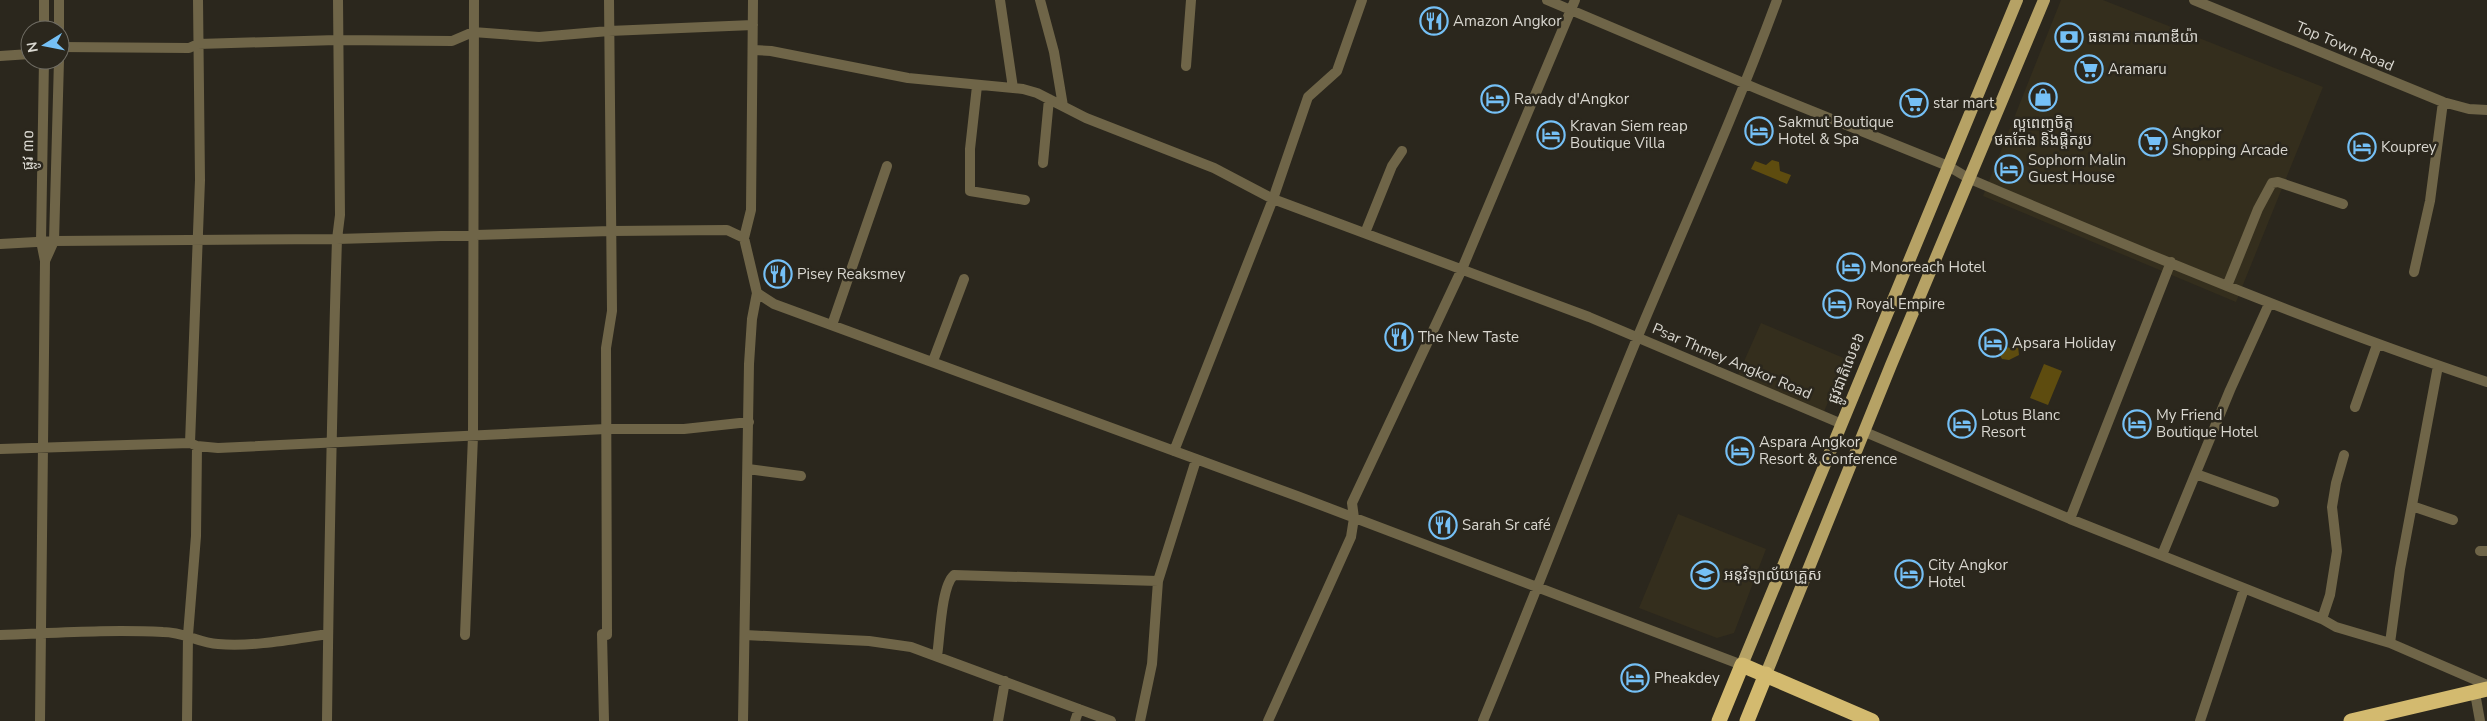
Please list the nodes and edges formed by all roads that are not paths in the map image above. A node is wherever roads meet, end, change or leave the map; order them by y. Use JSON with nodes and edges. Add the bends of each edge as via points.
{"nodes":[{"id":1,"x":44,"y":0,"type":"edge"},
{"id":2,"x":59,"y":0,"type":"edge"},
{"id":3,"x":198,"y":0,"type":"edge"},
{"id":4,"x":338,"y":0,"type":"edge"},
{"id":5,"x":474,"y":0,"type":"edge"},
{"id":6,"x":609,"y":0,"type":"edge"},
{"id":7,"x":753,"y":0,"type":"edge"},
{"id":8,"x":1001,"y":0,"type":"edge"},
{"id":9,"x":1040,"y":0,"type":"edge"},
{"id":10,"x":1191,"y":0,"type":"edge"},
{"id":11,"x":1362,"y":0,"type":"edge"},
{"id":12,"x":1547,"y":0,"type":"edge"},
{"id":13,"x":1575,"y":0,"type":"edge"},
{"id":14,"x":1777,"y":0,"type":"edge"},
{"id":15,"x":2017,"y":0,"type":"edge"},
{"id":16,"x":2044,"y":0,"type":"edge"},
{"id":17,"x":2194,"y":0,"type":"edge"},
{"id":18,"x":1571,"y":10,"type":"junction"},
{"id":19,"x":44,"y":20,"type":"edge"},
{"id":20,"x":59,"y":20,"type":"edge"},
{"id":21,"x":753,"y":25,"type":"junction"},
{"id":22,"x":609,"y":31,"type":"junction"},
{"id":23,"x":473,"y":32,"type":"junction"},
{"id":24,"x":337,"y":40,"type":"junction"},
{"id":25,"x":198,"y":44,"type":"junction"},
{"id":26,"x":70,"y":47,"type":"edge"},
{"id":27,"x":753,"y":50,"type":"junction"},
{"id":28,"x":20,"y":55,"type":"edge"},
{"id":29,"x":0,"y":56,"type":"edge"},
{"id":30,"x":1186,"y":66,"type":"dead end"},
{"id":31,"x":44,"y":70,"type":"edge"},
{"id":32,"x":58,"y":70,"type":"edge"},
{"id":33,"x":1746,"y":84,"type":"junction"},
{"id":34,"x":977,"y":86,"type":"junction"},
{"id":35,"x":1013,"y":88,"type":"junction"},
{"id":36,"x":1048,"y":99,"type":"junction"},
{"id":37,"x":2443,"y":102,"type":"junction"},
{"id":38,"x":1063,"y":106,"type":"junction"},
{"id":39,"x":2487,"y":110,"type":"edge"},
{"id":40,"x":1402,"y":151,"type":"dead end"},
{"id":41,"x":1043,"y":163,"type":"dead end"},
{"id":42,"x":887,"y":166,"type":"dead end"},
{"id":43,"x":1948,"y":166,"type":"junction"},
{"id":44,"x":1970,"y":179,"type":"junction"},
{"id":45,"x":1273,"y":198,"type":"junction"},
{"id":46,"x":1026,"y":200,"type":"dead end"},
{"id":47,"x":2342,"y":204,"type":"dead end"},
{"id":48,"x":611,"y":230,"type":"junction"},
{"id":49,"x":1365,"y":233,"type":"junction"},
{"id":50,"x":473,"y":236,"type":"junction"},
{"id":51,"x":198,"y":238,"type":"junction"},
{"id":52,"x":744,"y":238,"type":"junction"},
{"id":53,"x":337,"y":239,"type":"junction"},
{"id":54,"x":54,"y":240,"type":"junction"},
{"id":55,"x":41,"y":241,"type":"junction"},
{"id":56,"x":0,"y":244,"type":"edge"},
{"id":57,"x":45,"y":261,"type":"junction"},
{"id":58,"x":2171,"y":262,"type":"junction"},
{"id":59,"x":1462,"y":269,"type":"junction"},
{"id":60,"x":2414,"y":272,"type":"dead end"},
{"id":61,"x":964,"y":279,"type":"dead end"},
{"id":62,"x":2227,"y":286,"type":"junction"},
{"id":63,"x":757,"y":293,"type":"junction"},
{"id":64,"x":2269,"y":304,"type":"junction"},
{"id":65,"x":832,"y":325,"type":"junction"},
{"id":66,"x":1638,"y":337,"type":"junction"},
{"id":67,"x":2377,"y":345,"type":"junction"},
{"id":68,"x":933,"y":361,"type":"junction"},
{"id":69,"x":2438,"y":366,"type":"junction"},
{"id":70,"x":2487,"y":382,"type":"edge"},
{"id":71,"x":2355,"y":407,"type":"dead end"},
{"id":72,"x":749,"y":422,"type":"junction"},
{"id":73,"x":1842,"y":424,"type":"junction"},
{"id":74,"x":606,"y":429,"type":"junction"},
{"id":75,"x":1865,"y":432,"type":"junction"},
{"id":76,"x":474,"y":436,"type":"junction"},
{"id":77,"x":331,"y":441,"type":"junction"},
{"id":78,"x":194,"y":445,"type":"junction"},
{"id":79,"x":0,"y":449,"type":"edge"},
{"id":80,"x":43,"y":449,"type":"junction"},
{"id":81,"x":1174,"y":451,"type":"junction"},
{"id":82,"x":2344,"y":455,"type":"dead end"},
{"id":83,"x":1196,"y":460,"type":"junction"},
{"id":84,"x":748,"y":469,"type":"junction"},
{"id":85,"x":2196,"y":474,"type":"junction"},
{"id":86,"x":801,"y":476,"type":"dead end"},
{"id":87,"x":2274,"y":502,"type":"dead end"},
{"id":88,"x":2412,"y":506,"type":"junction"},
{"id":89,"x":1354,"y":518,"type":"junction"},
{"id":90,"x":2070,"y":519,"type":"junction"},
{"id":91,"x":2453,"y":520,"type":"dead end"},
{"id":92,"x":2162,"y":555,"type":"junction"},
{"id":93,"x":1158,"y":582,"type":"junction"},
{"id":94,"x":1539,"y":588,"type":"junction"},
{"id":95,"x":2244,"y":589,"type":"junction"},
{"id":96,"x":2322,"y":619,"type":"junction"},
{"id":97,"x":41,"y":633,"type":"junction"},
{"id":98,"x":328,"y":634,"type":"junction"},
{"id":99,"x":0,"y":635,"type":"edge"},
{"id":100,"x":188,"y":635,"type":"junction"},
{"id":101,"x":465,"y":635,"type":"dead end"},
{"id":102,"x":745,"y":635,"type":"junction"},
{"id":103,"x":2390,"y":643,"type":"junction"},
{"id":104,"x":938,"y":656,"type":"junction"},
{"id":105,"x":1742,"y":665,"type":"junction"},
{"id":106,"x":1766,"y":674,"type":"junction"},
{"id":107,"x":1005,"y":681,"type":"junction"},
{"id":108,"x":2483,"y":689,"type":"edge"},
{"id":109,"x":1079,"y":709,"type":"junction"},
{"id":110,"x":40,"y":721,"type":"edge"},
{"id":111,"x":187,"y":721,"type":"edge"},
{"id":112,"x":327,"y":721,"type":"edge"},
{"id":113,"x":604,"y":721,"type":"edge"},
{"id":114,"x":743,"y":721,"type":"edge"},
{"id":115,"x":998,"y":721,"type":"edge"},
{"id":116,"x":1075,"y":721,"type":"edge"},
{"id":117,"x":1111,"y":721,"type":"edge"},
{"id":118,"x":1140,"y":721,"type":"edge"},
{"id":119,"x":1268,"y":721,"type":"edge"},
{"id":120,"x":1483,"y":721,"type":"edge"},
{"id":121,"x":1719,"y":721,"type":"edge"},
{"id":122,"x":1747,"y":721,"type":"edge"},
{"id":123,"x":1872,"y":721,"type":"edge"},
{"id":124,"x":2200,"y":721,"type":"edge"},
{"id":125,"x":2351,"y":721,"type":"edge"},
{"id":126,"x":2480,"y":721,"type":"edge"}],
"edges":[{"from":1,"to":19,"type":"street"},
{"from":2,"to":20,"type":"street"},
{"from":3,"to":25,"type":"street"},
{"from":4,"to":24,"type":"street"},
{"from":5,"to":23,"type":"street"},
{"from":6,"to":22,"type":"street"},
{"from":7,"to":21,"type":"street"},
{"from":8,"to":35,"type":"street"},
{"from":9,"to":38,"type":"street","via":[[1054,52]]},
{"from":10,"to":30,"type":"street"},
{"from":11,"to":45,"type":"street","via":[[1337,71],[1308,97]]},
{"from":12,"to":18,"type":"street"},
{"from":13,"to":18,"type":"street"},
{"from":14,"to":33,"type":"street"},
{"from":15,"to":43,"type":"main road","name":"ផ្លូវជាតិលេខ៦"},
{"from":16,"to":44,"type":"main road"},
{"from":17,"to":37,"type":"street","name":"Top Town Road"},
{"from":18,"to":33,"type":"street"},
{"from":18,"to":59,"type":"street"},
{"from":21,"to":22,"type":"street"},
{"from":21,"to":27,"type":"street"},
{"from":22,"to":23,"type":"street","via":[[539,37]]},
{"from":22,"to":48,"type":"street"},
{"from":23,"to":24,"type":"street","via":[[452,41]]},
{"from":23,"to":50,"type":"street"},
{"from":24,"to":25,"type":"street"},
{"from":24,"to":53,"type":"street","via":[[340,215]]},
{"from":25,"to":26,"type":"street","via":[[189,48]]},
{"from":25,"to":51,"type":"street"},
{"from":27,"to":34,"type":"street","name":"Psar Thmey Angkor Road","via":[[908,78]]},
{"from":27,"to":52,"type":"street","via":[[751,210]]},
{"from":28,"to":29,"type":"street"},
{"from":31,"to":55,"type":"street","name":"ផ្លូវ ៣០"},
{"from":32,"to":54,"type":"street","name":"ផ្លូវ ៣០"},
{"from":33,"to":43,"type":"street"},
{"from":33,"to":66,"type":"street"},
{"from":34,"to":35,"type":"street","name":"Psar Thmey Angkor Road"},
{"from":34,"to":46,"type":"street","via":[[970,191]]},
{"from":35,"to":36,"type":"street","name":"Psar Thmey Angkor Road"},
{"from":36,"to":38,"type":"street","name":"Psar Thmey Angkor Road"},
{"from":36,"to":41,"type":"street"},
{"from":37,"to":39,"type":"street","name":"Top Town Road"},
{"from":37,"to":60,"type":"street","via":[[2430,201]]},
{"from":38,"to":45,"type":"street","name":"Psar Thmey Angkor Road","via":[[1214,168]]},
{"from":40,"to":49,"type":"street","via":[[1392,166]]},
{"from":42,"to":65,"type":"street"},
{"from":43,"to":44,"type":"street"},
{"from":43,"to":73,"type":"main road","name":"ផ្លូវជាតិលេខ៦"},
{"from":44,"to":58,"type":"street"},
{"from":44,"to":75,"type":"main road"},
{"from":45,"to":49,"type":"street","name":"Psar Thmey Angkor Road"},
{"from":45,"to":81,"type":"street"},
{"from":47,"to":62,"type":"street","via":[[2278,182],[2272,183]]},
{"from":48,"to":50,"type":"street"},
{"from":48,"to":52,"type":"street","via":[[717,228]]},
{"from":48,"to":74,"type":"street","via":[[612,311],[606,348]]},
{"from":49,"to":59,"type":"street","name":"Psar Thmey Angkor Road"},
{"from":50,"to":53,"type":"street"},
{"from":50,"to":76,"type":"street"},
{"from":51,"to":53,"type":"street"},
{"from":51,"to":54,"type":"street"},
{"from":51,"to":78,"type":"street"},
{"from":52,"to":63,"type":"street"},
{"from":53,"to":77,"type":"street"},
{"from":54,"to":55,"type":"street"},
{"from":54,"to":57,"type":"street"},
{"from":55,"to":56,"type":"street"},
{"from":55,"to":57,"type":"street","name":"ផ្លូវ ៣០"},
{"from":57,"to":80,"type":"street"},
{"from":58,"to":62,"type":"street"},
{"from":58,"to":90,"type":"street"},
{"from":59,"to":66,"type":"street","name":"Psar Thmey Angkor Road"},
{"from":59,"to":89,"type":"street","via":[[1352,502]]},
{"from":61,"to":68,"type":"street"},
{"from":62,"to":64,"type":"street"},
{"from":63,"to":65,"type":"street","via":[[774,304]]},
{"from":63,"to":72,"type":"street","via":[[752,320]]},
{"from":64,"to":67,"type":"street"},
{"from":64,"to":85,"type":"street"},
{"from":65,"to":68,"type":"street"},
{"from":66,"to":73,"type":"street","name":"Psar Thmey Angkor Road"},
{"from":66,"to":94,"type":"street"},
{"from":67,"to":69,"type":"street"},
{"from":67,"to":71,"type":"street"},
{"from":68,"to":81,"type":"street"},
{"from":69,"to":70,"type":"street"},
{"from":69,"to":88,"type":"street"},
{"from":72,"to":74,"type":"street","via":[[684,429]]},
{"from":72,"to":84,"type":"street"},
{"from":73,"to":105,"type":"main road","name":"ផ្លូវជាតិលេខ៦"},
{"from":74,"to":76,"type":"street"},
{"from":74,"to":113,"type":"street"},
{"from":75,"to":90,"type":"street"},
{"from":75,"to":106,"type":"main road"},
{"from":76,"to":77,"type":"street"},
{"from":76,"to":101,"type":"street"},
{"from":77,"to":78,"type":"street","via":[[269,446]]},
{"from":77,"to":98,"type":"street","via":[[332,539]]},
{"from":78,"to":80,"type":"street"},
{"from":78,"to":100,"type":"street","via":[[196,536]]},
{"from":79,"to":80,"type":"street"},
{"from":80,"to":97,"type":"street"},
{"from":81,"to":83,"type":"street"},
{"from":82,"to":96,"type":"street","via":[[2332,507],[2337,550],[2330,595]]},
{"from":83,"to":89,"type":"street"},
{"from":83,"to":93,"type":"street"},
{"from":84,"to":86,"type":"street"},
{"from":84,"to":102,"type":"street"},
{"from":85,"to":87,"type":"street"},
{"from":85,"to":92,"type":"street"},
{"from":88,"to":91,"type":"street"},
{"from":88,"to":103,"type":"street"},
{"from":89,"to":94,"type":"street"},
{"from":89,"to":119,"type":"street","via":[[1351,537]]},
{"from":90,"to":92,"type":"street"},
{"from":92,"to":95,"type":"street"},
{"from":93,"to":104,"type":"street","via":[[954,576],[949,580],[945,593]]},
{"from":93,"to":118,"type":"street","via":[[1152,664]]},
{"from":94,"to":105,"type":"street"},
{"from":94,"to":120,"type":"street"},
{"from":95,"to":96,"type":"street"},
{"from":95,"to":124,"type":"street"},
{"from":96,"to":103,"type":"street","via":[[2336,627]]},
{"from":97,"to":99,"type":"street"},
{"from":97,"to":100,"type":"street","via":[[139,631]]},
{"from":97,"to":110,"type":"street"},
{"from":98,"to":100,"type":"street","via":[[233,645],[201,642]]},
{"from":98,"to":112,"type":"street"},
{"from":100,"to":111,"type":"street"},
{"from":102,"to":104,"type":"street","via":[[882,642]]},
{"from":102,"to":114,"type":"street"},
{"from":103,"to":108,"type":"street"},
{"from":104,"to":107,"type":"street"},
{"from":105,"to":106,"type":"highway"},
{"from":105,"to":121,"type":"highway","name":"ផ្លូវជាតិលេខ៦"},
{"from":106,"to":122,"type":"highway"},
{"from":106,"to":123,"type":"highway"},
{"from":107,"to":109,"type":"street"},
{"from":107,"to":115,"type":"street"},
{"from":108,"to":125,"type":"highway"},
{"from":108,"to":126,"type":"street"},
{"from":109,"to":116,"type":"street"},
{"from":109,"to":117,"type":"street"}]}
